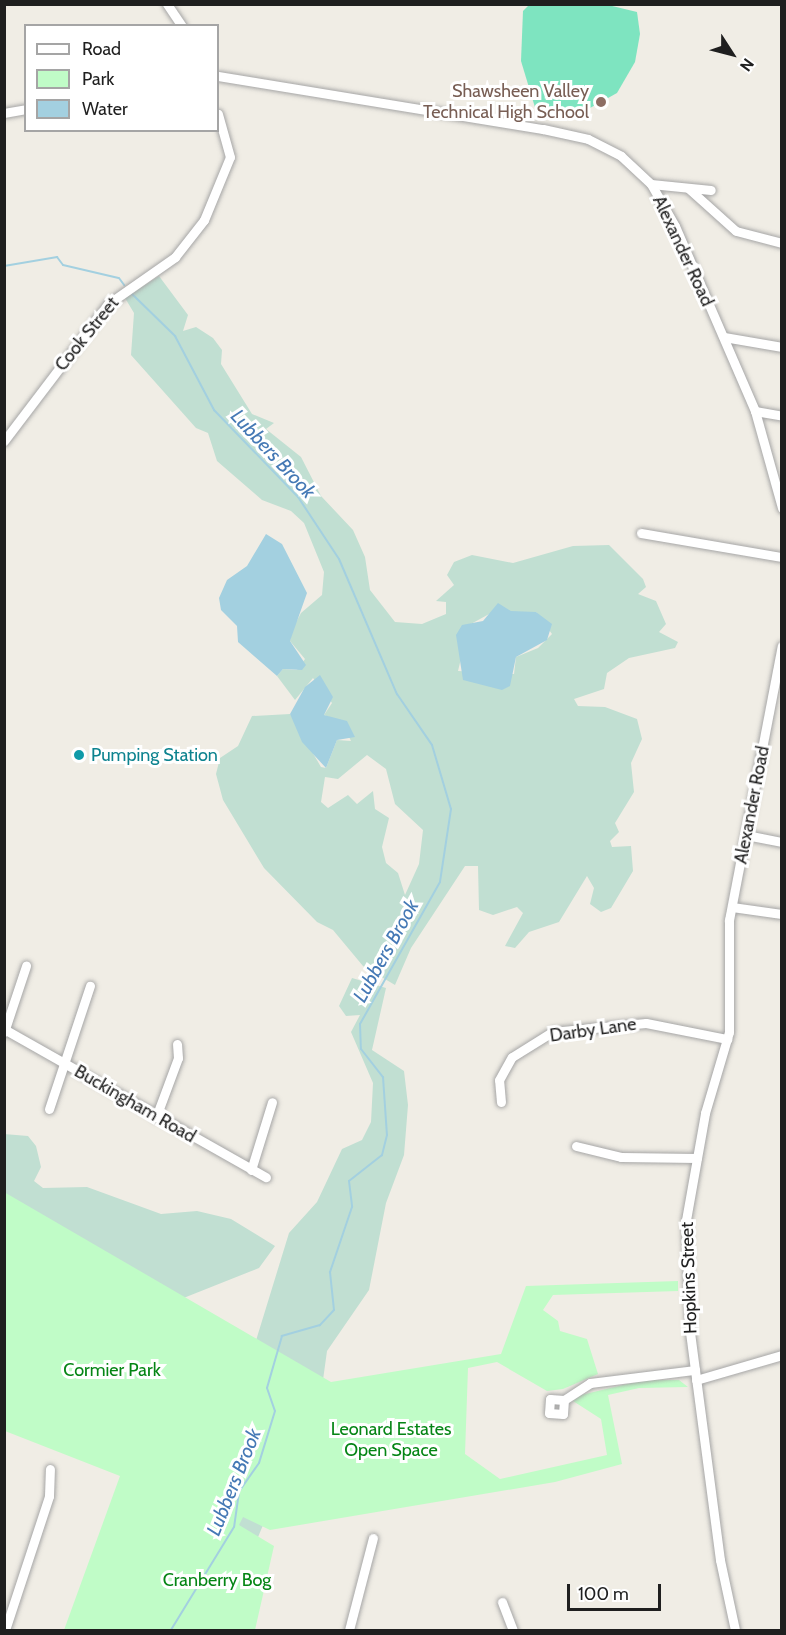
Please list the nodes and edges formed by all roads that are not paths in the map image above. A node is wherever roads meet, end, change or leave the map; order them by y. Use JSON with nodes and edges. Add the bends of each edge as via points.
{"nodes":[{"id":1,"x":167,"y":4,"type":"edge"},
{"id":2,"x":181,"y":24,"type":"edge"},
{"id":3,"x":219,"y":76,"type":"edge"},
{"id":4,"x":24,"y":109,"type":"edge"},
{"id":5,"x":4,"y":113,"type":"edge"},
{"id":6,"x":219,"y":118,"type":"edge"},
{"id":7,"x":651,"y":184,"type":"junction"},
{"id":8,"x":688,"y":188,"type":"junction"},
{"id":9,"x":711,"y":190,"type":"dead end"},
{"id":10,"x":782,"y":243,"type":"edge"},
{"id":11,"x":724,"y":337,"type":"junction"},
{"id":12,"x":782,"y":347,"type":"edge"},
{"id":13,"x":755,"y":411,"type":"junction"},
{"id":14,"x":782,"y":416,"type":"edge"},
{"id":15,"x":4,"y":441,"type":"edge"},
{"id":16,"x":780,"y":491,"type":"edge"},
{"id":17,"x":782,"y":508,"type":"edge"},
{"id":18,"x":641,"y":533,"type":"dead end"},
{"id":19,"x":782,"y":557,"type":"edge"},
{"id":20,"x":782,"y":646,"type":"edge"},
{"id":21,"x":746,"y":835,"type":"junction"},
{"id":22,"x":782,"y":842,"type":"edge"},
{"id":23,"x":732,"y":907,"type":"junction"},
{"id":24,"x":782,"y":914,"type":"edge"},
{"id":25,"x":729,"y":928,"type":"joint"},
{"id":26,"x":26,"y":966,"type":"dead end"},
{"id":27,"x":90,"y":986,"type":"dead end"},
{"id":28,"x":5,"y":1030,"type":"edge"},
{"id":29,"x":728,"y":1040,"type":"junction"},
{"id":30,"x":177,"y":1044,"type":"dead end"},
{"id":31,"x":62,"y":1062,"type":"junction"},
{"id":32,"x":272,"y":1102,"type":"dead end"},
{"id":33,"x":501,"y":1102,"type":"dead end"},
{"id":34,"x":49,"y":1108,"type":"dead end"},
{"id":35,"x":156,"y":1117,"type":"junction"},
{"id":36,"x":576,"y":1146,"type":"dead end"},
{"id":37,"x":697,"y":1158,"type":"junction"},
{"id":38,"x":251,"y":1170,"type":"junction"},
{"id":39,"x":266,"y":1177,"type":"dead end"},
{"id":40,"x":782,"y":1355,"type":"edge"},
{"id":41,"x":695,"y":1375,"type":"junction"},
{"id":42,"x":564,"y":1400,"type":"dead end"},
{"id":43,"x":50,"y":1469,"type":"dead end"},
{"id":44,"x":373,"y":1538,"type":"dead end"},
{"id":45,"x":502,"y":1602,"type":"dead end"},
{"id":46,"x":5,"y":1624,"type":"edge"},
{"id":47,"x":349,"y":1630,"type":"edge"},
{"id":48,"x":513,"y":1630,"type":"edge"},
{"id":49,"x":735,"y":1630,"type":"edge"}],
"edges":[{"from":1,"to":2,"type":"street"},
{"from":3,"to":7,"type":"street","name":"Alexander Road","via":[[574,135],[621,156]]},
{"from":4,"to":5,"type":"street"},
{"from":6,"to":15,"type":"street","name":"Cook Street","via":[[230,157],[204,220],[175,257],[108,304]]},
{"from":7,"to":8,"type":"street"},
{"from":7,"to":11,"type":"street","name":"Alexander Road"},
{"from":8,"to":9,"type":"street"},
{"from":8,"to":10,"type":"street","via":[[736,231]]},
{"from":11,"to":12,"type":"street"},
{"from":11,"to":13,"type":"street","name":"Alexander Road"},
{"from":13,"to":14,"type":"street"},
{"from":13,"to":16,"type":"street","name":"Alexander Road"},
{"from":16,"to":17,"type":"street","name":"Alexander Road"},
{"from":18,"to":19,"type":"street"},
{"from":20,"to":21,"type":"street","name":"Alexander Road"},
{"from":21,"to":22,"type":"street"},
{"from":21,"to":23,"type":"street","name":"Alexander Road"},
{"from":23,"to":24,"type":"street"},
{"from":23,"to":25,"type":"street","name":"Alexander Road"},
{"from":25,"to":29,"type":"street","name":"Hopkins Street"},
{"from":26,"to":28,"type":"street"},
{"from":27,"to":31,"type":"street"},
{"from":28,"to":31,"type":"street","name":"Buckingham Road"},
{"from":29,"to":33,"type":"street","name":"Darby Lane","via":[[646,1023],[552,1032],[512,1057],[499,1080]]},
{"from":29,"to":37,"type":"street","name":"Hopkins Street"},
{"from":30,"to":35,"type":"street","via":[[177,1059]]},
{"from":31,"to":34,"type":"street"},
{"from":31,"to":35,"type":"street","name":"Buckingham Road"},
{"from":32,"to":38,"type":"street"},
{"from":35,"to":38,"type":"street","name":"Buckingham Road"},
{"from":36,"to":37,"type":"street","via":[[621,1157]]},
{"from":37,"to":41,"type":"street","name":"Hopkins Street","via":[[686,1237]]},
{"from":38,"to":39,"type":"street","name":"Buckingham Road"},
{"from":40,"to":41,"type":"street"},
{"from":41,"to":42,"type":"street","via":[[596,1382]]},
{"from":41,"to":49,"type":"street","name":"Hopkins Street","via":[[720,1560]]},
{"from":43,"to":46,"type":"street","via":[[49,1496]]},
{"from":44,"to":47,"type":"street"},
{"from":45,"to":48,"type":"street"}]}
